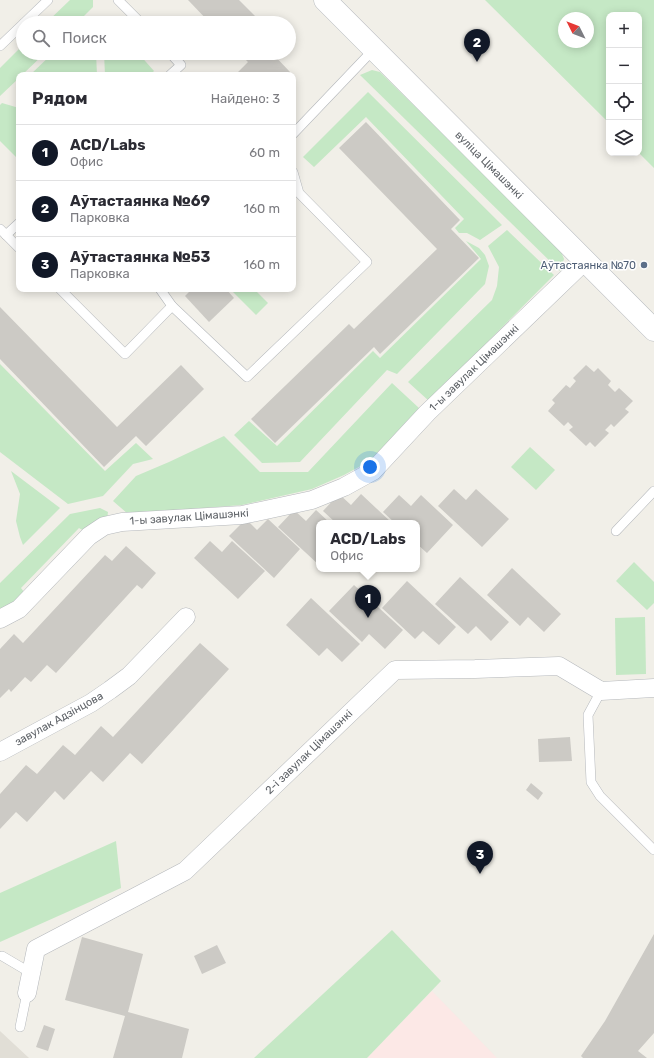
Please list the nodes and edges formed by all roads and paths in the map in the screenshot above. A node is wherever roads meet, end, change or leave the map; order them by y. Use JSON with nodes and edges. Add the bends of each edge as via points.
{"nodes":[{"id":1,"x":48,"y":0,"type":"edge"},
{"id":2,"x":118,"y":0,"type":"edge"},
{"id":3,"x":325,"y":0,"type":"edge"},
{"id":4,"x":31,"y":16,"type":"edge"},
{"id":5,"x":133,"y":16,"type":"edge"},
{"id":6,"x":16,"y":30,"type":"edge"},
{"id":7,"x":0,"y":46,"type":"edge"},
{"id":8,"x":374,"y":49,"type":"junction"},
{"id":9,"x":176,"y":60,"type":"edge"},
{"id":10,"x":173,"y":72,"type":"edge"},
{"id":11,"x":296,"y":131,"type":"edge"},
{"id":12,"x":296,"y":182,"type":"edge"},
{"id":13,"x":16,"y":225,"type":"edge"},
{"id":14,"x":3,"y":232,"type":"edge"},
{"id":15,"x":16,"y":245,"type":"edge"},
{"id":16,"x":585,"y":261,"type":"junction"},
{"id":17,"x":63,"y":292,"type":"edge"},
{"id":18,"x":162,"y":292,"type":"edge"},
{"id":19,"x":172,"y":306,"type":"junction"},
{"id":20,"x":654,"y":330,"type":"edge"},
{"id":21,"x":654,"y":491,"type":"edge"},
{"id":22,"x":616,"y":531,"type":"dead end"},
{"id":23,"x":186,"y":617,"type":"dead end"},
{"id":24,"x":0,"y":619,"type":"edge"},
{"id":25,"x":654,"y":688,"type":"edge"},
{"id":26,"x":601,"y":691,"type":"junction"},
{"id":27,"x":0,"y":752,"type":"edge"},
{"id":28,"x":654,"y":850,"type":"edge"},
{"id":29,"x":2,"y":956,"type":"dead end"},
{"id":30,"x":31,"y":973,"type":"junction"},
{"id":31,"x":27,"y":993,"type":"joint"},
{"id":32,"x":20,"y":1026,"type":"dead end"}],
"edges":[{"from":1,"to":4,"type":"lane"},
{"from":2,"to":5,"type":"lane"},
{"from":3,"to":8,"type":"main road","name":"вуліца Цімашэнкі"},
{"from":6,"to":7,"type":"lane"},
{"from":8,"to":11,"type":"lane"},
{"from":8,"to":16,"type":"main road","name":"вуліца Цімашэнкі"},
{"from":9,"to":10,"type":"lane","via":[[181,65]]},
{"from":12,"to":19,"type":"lane","via":[[299,193],[367,262],[247,377]]},
{"from":13,"to":14,"type":"lane"},
{"from":14,"to":15,"type":"lane"},
{"from":16,"to":20,"type":"main road","name":"вуліца Цімашэнкі"},
{"from":16,"to":24,"type":"street","name":"1-ы завулак Цімашэнкі","via":[[427,413],[373,471],[312,500],[242,515],[122,522],[104,526],[89,536],[20,609]]},
{"from":17,"to":19,"type":"lane","via":[[125,354]]},
{"from":18,"to":19,"type":"lane"},
{"from":21,"to":22,"type":"lane"},
{"from":23,"to":27,"type":"street","name":"завулак Адзінцова","via":[[129,676],[110,690]]},
{"from":25,"to":26,"type":"street"},
{"from":26,"to":28,"type":"lane","via":[[588,715],[591,782],[600,796]]},
{"from":26,"to":30,"type":"street","name":"2-і завулак Цімашэнкі","via":[[559,666],[395,670],[185,871],[36,948]]},
{"from":29,"to":30,"type":"lane"},
{"from":30,"to":31,"type":"street","name":"2-і завулак Цімашэнкі"},
{"from":31,"to":32,"type":"lane"}]}
